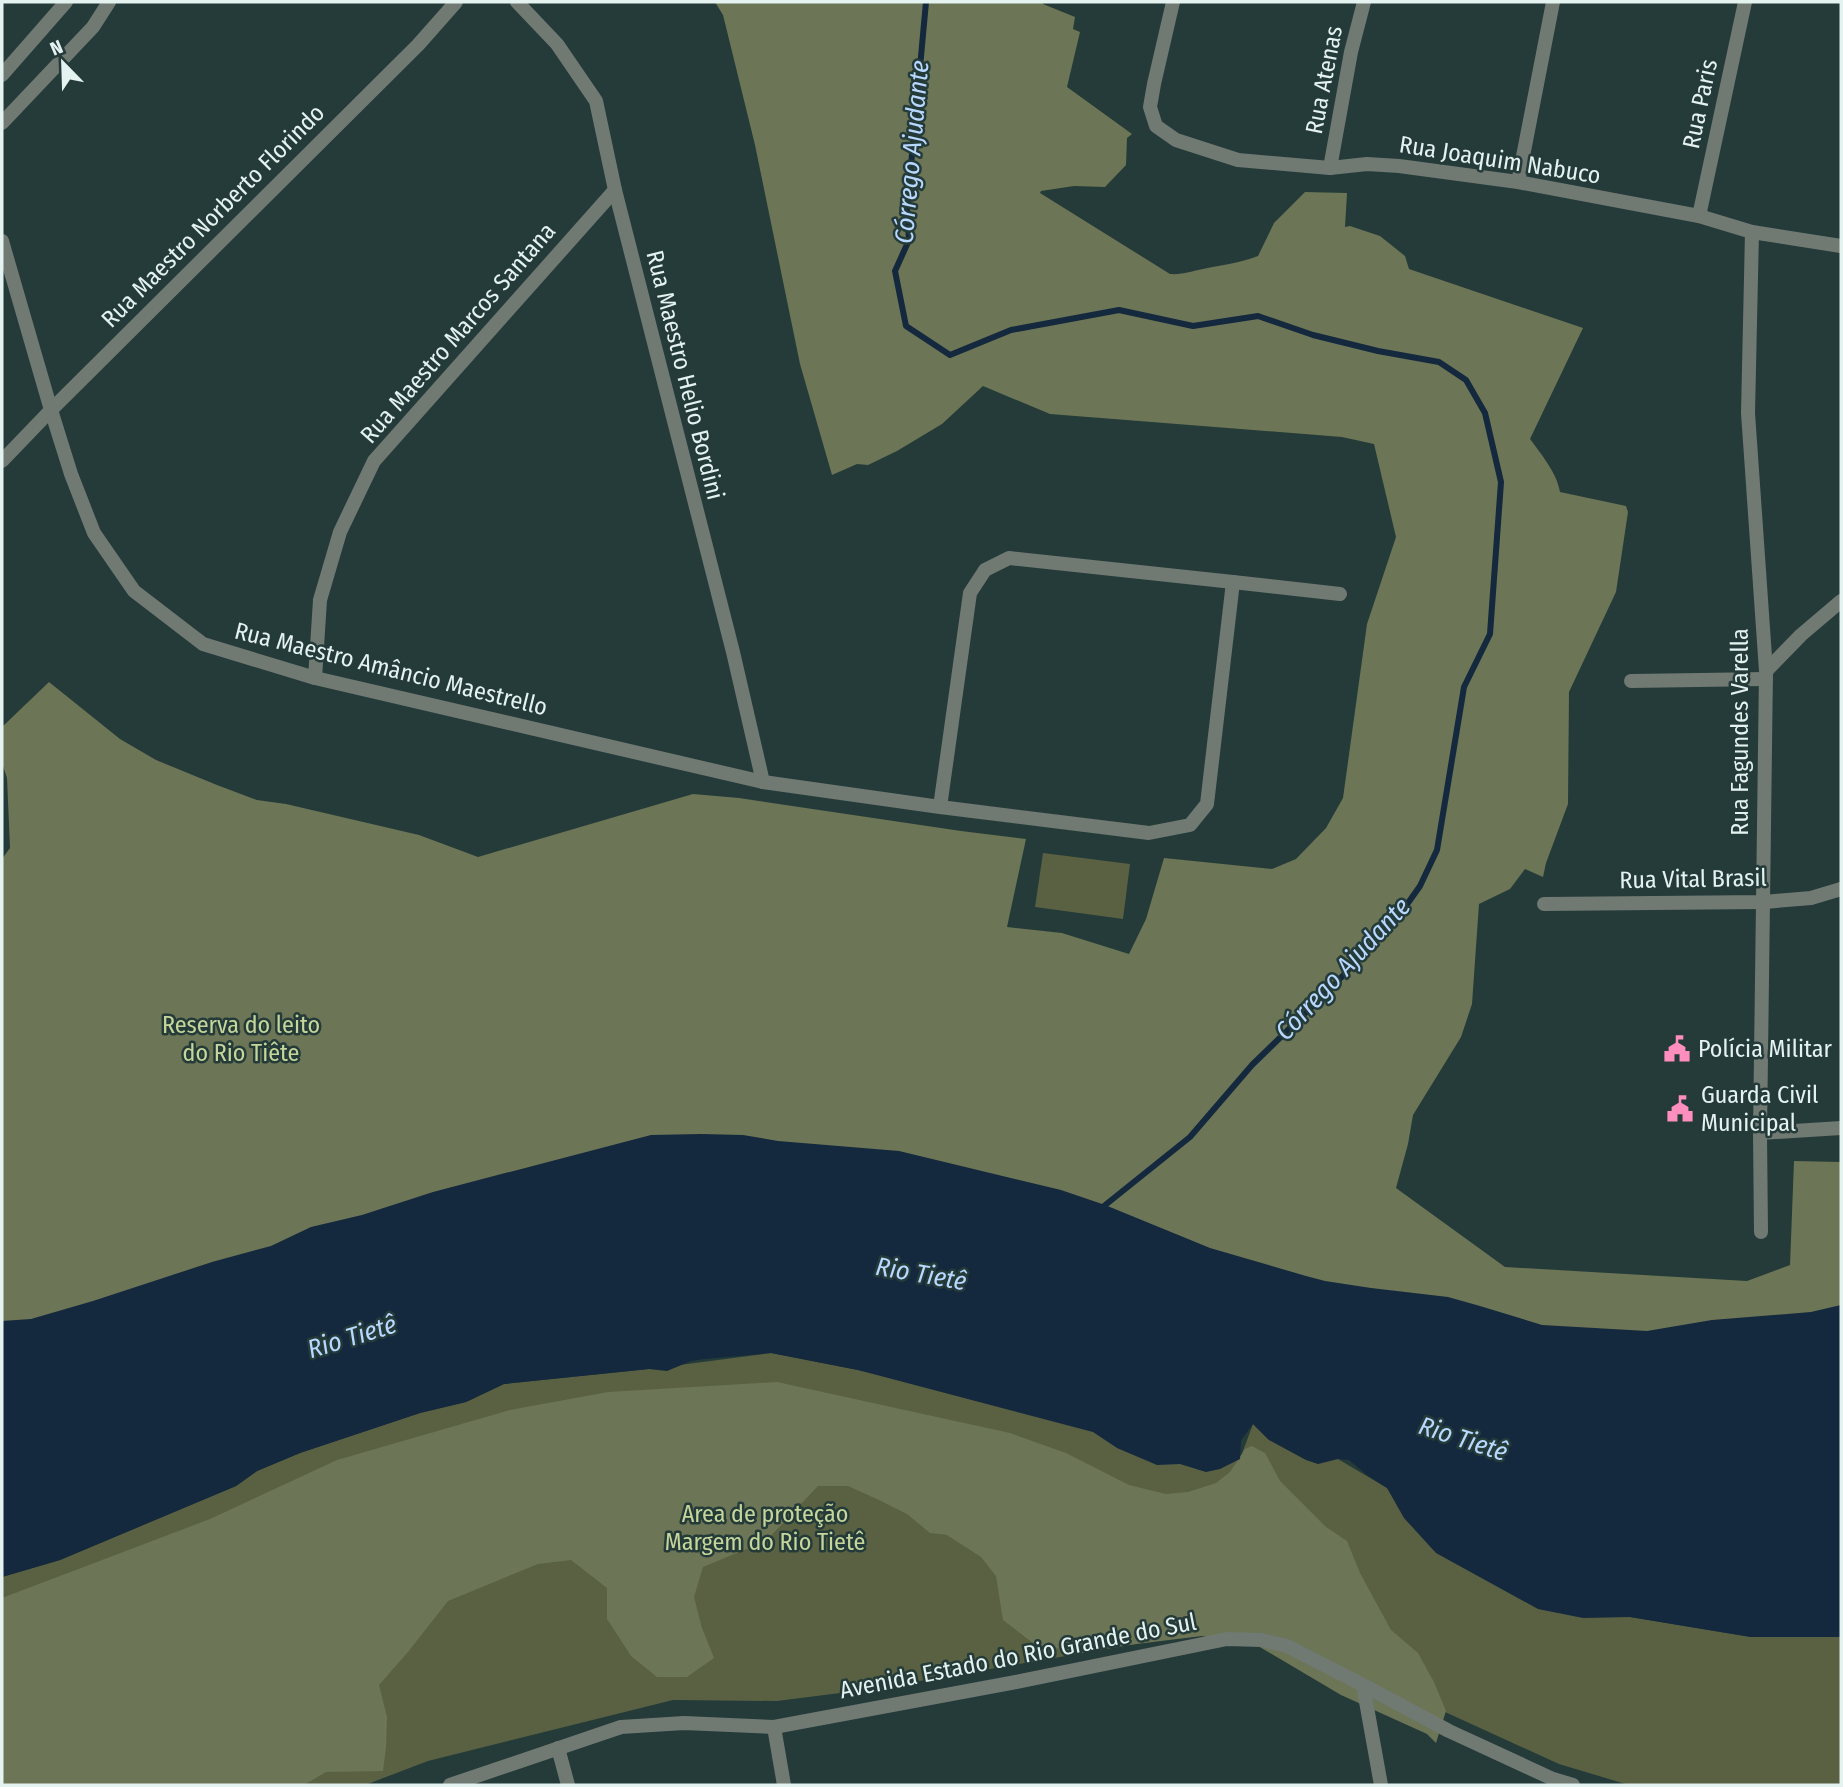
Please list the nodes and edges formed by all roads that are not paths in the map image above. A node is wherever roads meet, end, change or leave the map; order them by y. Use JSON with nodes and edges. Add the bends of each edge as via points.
{"nodes":[{"id":1,"x":66,"y":2,"type":"edge"},
{"id":2,"x":109,"y":2,"type":"edge"},
{"id":3,"x":456,"y":2,"type":"edge"},
{"id":4,"x":517,"y":2,"type":"edge"},
{"id":5,"x":1173,"y":2,"type":"edge"},
{"id":6,"x":1364,"y":2,"type":"edge"},
{"id":7,"x":1553,"y":2,"type":"edge"},
{"id":8,"x":1745,"y":2,"type":"edge"},
{"id":9,"x":2,"y":75,"type":"edge"},
{"id":10,"x":2,"y":122,"type":"edge"},
{"id":11,"x":1329,"y":168,"type":"junction"},
{"id":12,"x":1518,"y":183,"type":"junction"},
{"id":13,"x":615,"y":190,"type":"junction"},
{"id":14,"x":1699,"y":216,"type":"junction"},
{"id":15,"x":1752,"y":232,"type":"junction"},
{"id":16,"x":2,"y":241,"type":"edge"},
{"id":17,"x":1841,"y":246,"type":"edge"},
{"id":18,"x":51,"y":410,"type":"junction"},
{"id":19,"x":2,"y":461,"type":"edge"},
{"id":20,"x":1233,"y":582,"type":"junction"},
{"id":21,"x":1340,"y":594,"type":"dead end"},
{"id":22,"x":1841,"y":601,"type":"edge"},
{"id":23,"x":1766,"y":675,"type":"junction"},
{"id":24,"x":314,"y":678,"type":"junction"},
{"id":25,"x":1630,"y":681,"type":"dead end"},
{"id":26,"x":763,"y":782,"type":"junction"},
{"id":27,"x":940,"y":807,"type":"junction"},
{"id":28,"x":1841,"y":888,"type":"edge"},
{"id":29,"x":1764,"y":902,"type":"junction"},
{"id":30,"x":1544,"y":904,"type":"dead end"},
{"id":31,"x":1841,"y":1128,"type":"edge"},
{"id":32,"x":1760,"y":1133,"type":"junction"},
{"id":33,"x":1761,"y":1232,"type":"dead end"},
{"id":34,"x":1363,"y":1685,"type":"junction"},
{"id":35,"x":774,"y":1727,"type":"junction"},
{"id":36,"x":558,"y":1748,"type":"junction"},
{"id":37,"x":450,"y":1785,"type":"edge"},
{"id":38,"x":568,"y":1785,"type":"edge"},
{"id":39,"x":784,"y":1785,"type":"edge"},
{"id":40,"x":1381,"y":1785,"type":"edge"},
{"id":41,"x":1573,"y":1785,"type":"edge"}],
"edges":[{"from":1,"to":9,"type":"street"},
{"from":2,"to":10,"type":"street","via":[[93,27]]},
{"from":3,"to":18,"type":"street","name":"Rua Maestro Norberto Florindo"},
{"from":4,"to":13,"type":"street","name":"Rua Maestro Helio Bordini","via":[[557,44],[596,101]]},
{"from":5,"to":11,"type":"street","name":"Rua Joaquim Nabuco","via":[[1150,107],[1156,126],[1175,140],[1238,160]]},
{"from":6,"to":11,"type":"street","name":"Rua Atenas"},
{"from":7,"to":12,"type":"street"},
{"from":8,"to":14,"type":"street","name":"Rua Paris"},
{"from":11,"to":12,"type":"street","name":"Rua Joaquim Nabuco","via":[[1399,166]]},
{"from":12,"to":14,"type":"street","name":"Rua Joaquim Nabuco"},
{"from":13,"to":24,"type":"street","name":"Rua Maestro Marcos Santana","via":[[374,461],[340,533],[320,600]]},
{"from":13,"to":26,"type":"street","name":"Rua Maestro Helio Bordini"},
{"from":14,"to":15,"type":"street","name":"Rua Joaquim Nabuco"},
{"from":15,"to":17,"type":"street","name":"Rua Joaquim Nabuco"},
{"from":15,"to":23,"type":"street","name":"Rua Fagundes Varella","via":[[1748,414]]},
{"from":16,"to":18,"type":"street","name":"Rua Maestro Amâncio Maestrello"},
{"from":18,"to":19,"type":"street","name":"Rua Maestro Norberto Florindo"},
{"from":18,"to":24,"type":"street","name":"Rua Maestro Amâncio Maestrello","via":[[94,534],[134,591],[203,645]]},
{"from":20,"to":21,"type":"street"},
{"from":20,"to":27,"type":"street","via":[[1009,558],[985,570],[970,593]]},
{"from":20,"to":27,"type":"street","name":"Rua Maestro Amâncio Maestrello","via":[[1207,804],[1190,825],[1149,833]]},
{"from":22,"to":23,"type":"street","via":[[1801,635]]},
{"from":23,"to":25,"type":"street"},
{"from":23,"to":29,"type":"street","name":"Rua Fagundes Varella"},
{"from":24,"to":26,"type":"street","name":"Rua Maestro Amâncio Maestrello"},
{"from":26,"to":27,"type":"street","name":"Rua Maestro Amâncio Maestrello"},
{"from":28,"to":29,"type":"street","name":"Rua Vital Brasil","via":[[1811,898]]},
{"from":29,"to":30,"type":"street","name":"Rua Vital Brasil"},
{"from":29,"to":32,"type":"street","name":"Rua Fagundes Varella"},
{"from":31,"to":32,"type":"street"},
{"from":32,"to":33,"type":"street","name":"Rua Fagundes Varella"},
{"from":34,"to":35,"type":"street","name":"Avenida Estado do Rio Grande do Sul","via":[[1287,1646],[1227,1639]]},
{"from":34,"to":40,"type":"street"},
{"from":34,"to":41,"type":"street","name":"Avenida Estado do Rio Grande do Sul","via":[[1449,1731]]},
{"from":35,"to":36,"type":"street","name":"Avenida Estado do Rio Grande do Sul","via":[[684,1723],[621,1727]]},
{"from":35,"to":39,"type":"street"},
{"from":36,"to":37,"type":"street","name":"Avenida Estado do Rio Grande do Sul"},
{"from":36,"to":38,"type":"street"}]}
